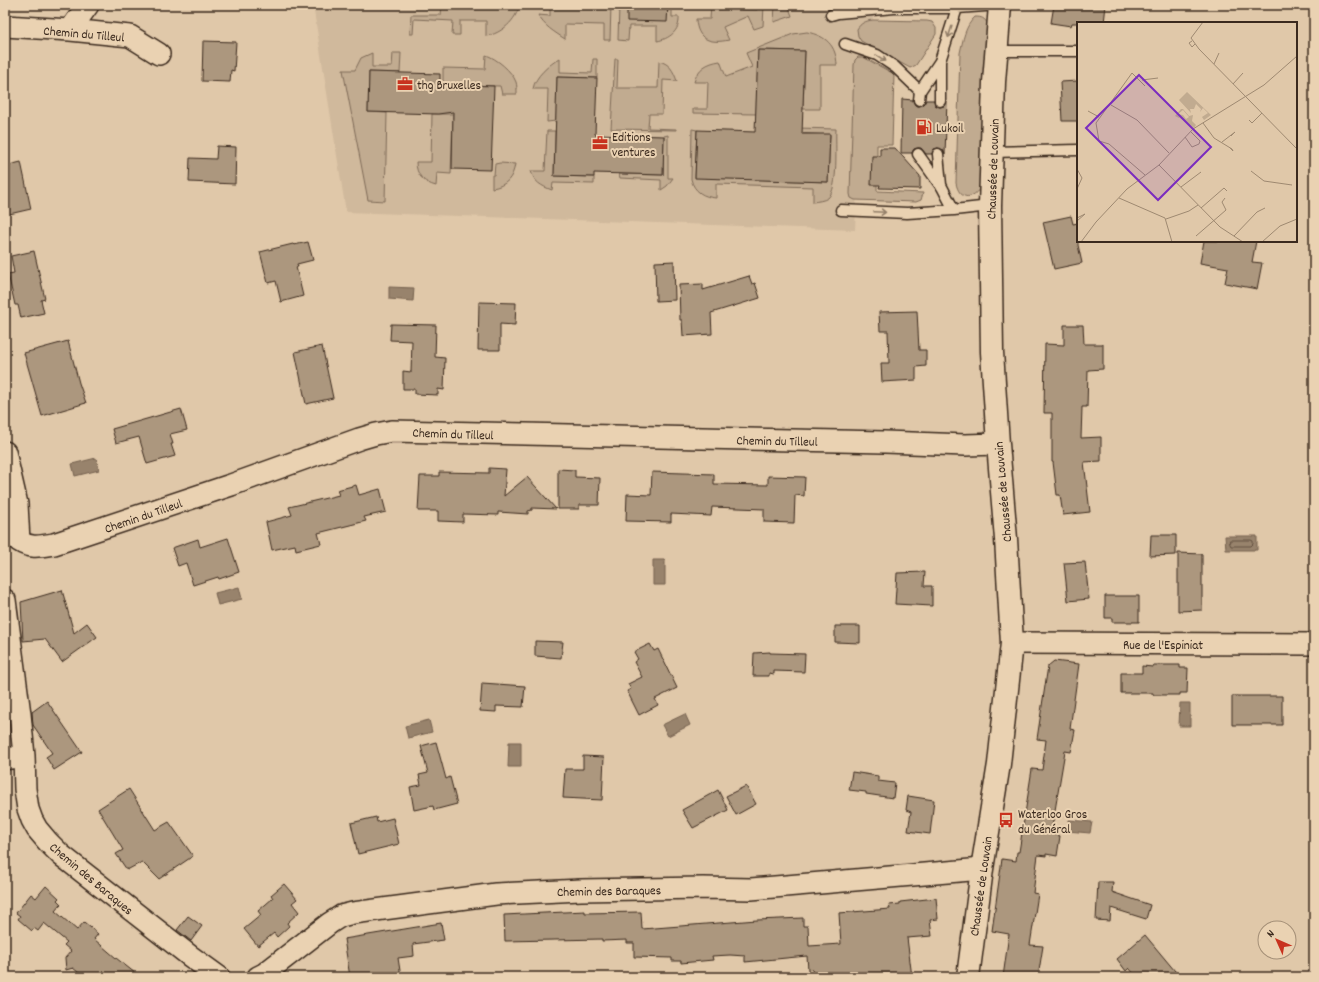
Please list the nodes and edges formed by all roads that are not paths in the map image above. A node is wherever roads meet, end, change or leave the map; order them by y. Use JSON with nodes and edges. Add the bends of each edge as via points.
{"nodes":[{"id":1,"x":88,"y":5,"type":"edge"},
{"id":2,"x":999,"y":5,"type":"edge"},
{"id":3,"x":958,"y":8,"type":"junction"},
{"id":4,"x":831,"y":15,"type":"dead end"},
{"id":5,"x":5,"y":26,"type":"edge"},
{"id":6,"x":70,"y":30,"type":"junction"},
{"id":7,"x":845,"y":44,"type":"dead end"},
{"id":8,"x":997,"y":51,"type":"junction"},
{"id":9,"x":1077,"y":51,"type":"edge"},
{"id":10,"x":159,"y":54,"type":"dead end"},
{"id":11,"x":940,"y":61,"type":"junction"},
{"id":12,"x":940,"y":100,"type":"dead end"},
{"id":13,"x":1077,"y":150,"type":"edge"},
{"id":14,"x":992,"y":152,"type":"junction"},
{"id":15,"x":918,"y":154,"type":"dead end"},
{"id":16,"x":938,"y":154,"type":"dead end"},
{"id":17,"x":941,"y":185,"type":"junction"},
{"id":18,"x":990,"y":206,"type":"junction"},
{"id":19,"x":841,"y":210,"type":"dead end"},
{"id":20,"x":954,"y":210,"type":"junction"},
{"id":21,"x":998,"y":444,"type":"junction"},
{"id":22,"x":5,"y":452,"type":"edge"},
{"id":23,"x":12,"y":547,"type":"edge"},
{"id":24,"x":5,"y":600,"type":"edge"},
{"id":25,"x":1012,"y":643,"type":"junction"},
{"id":26,"x":1314,"y":644,"type":"edge"},
{"id":27,"x":15,"y":758,"type":"edge"},
{"id":28,"x":982,"y":869,"type":"junction"},
{"id":29,"x":219,"y":977,"type":"edge"},
{"id":30,"x":258,"y":977,"type":"edge"},
{"id":31,"x":968,"y":977,"type":"edge"}],
"edges":[{"from":1,"to":6,"type":"street"},
{"from":2,"to":3,"type":"lane"},
{"from":2,"to":8,"type":"main road","name":"Chaussée de Louvain"},
{"from":3,"to":4,"type":"lane","via":[[894,8]]},
{"from":3,"to":11,"type":"lane","one_way":true},
{"from":5,"to":6,"type":"street","name":"Chemin du Tilleul"},
{"from":6,"to":10,"type":"street","name":"Chemin du Tilleul","via":[[130,36]]},
{"from":7,"to":11,"type":"lane","one_way":true,"via":[[877,55],[895,67],[920,96]]},
{"from":8,"to":9,"type":"lane"},
{"from":8,"to":14,"type":"main road","name":"Chaussée de Louvain"},
{"from":11,"to":12,"type":"lane"},
{"from":13,"to":14,"type":"lane"},
{"from":14,"to":18,"type":"main road","name":"Chaussée de Louvain"},
{"from":15,"to":17,"type":"lane"},
{"from":16,"to":17,"type":"lane"},
{"from":17,"to":20,"type":"lane"},
{"from":18,"to":20,"type":"lane"},
{"from":18,"to":21,"type":"main road","name":"Chaussée de Louvain","via":[[992,352]]},
{"from":19,"to":20,"type":"lane","one_way":true,"via":[[907,214]]},
{"from":21,"to":23,"type":"street","name":"Chemin du Tilleul","via":[[392,431],[359,439],[54,544]]},
{"from":21,"to":25,"type":"main road","name":"Chaussée de Louvain"},
{"from":22,"to":23,"type":"street","name":"Chemin du Tilleul","via":[[16,504]]},
{"from":24,"to":27,"type":"street","name":"Chemin des Baraques"},
{"from":25,"to":26,"type":"street","name":"Rue de l'Espiniat"},
{"from":25,"to":28,"type":"main road","name":"Chaussée de Louvain","via":[[999,764]]},
{"from":27,"to":29,"type":"street","name":"Chemin des Baraques","via":[[32,820],[48,842],[133,912]]},
{"from":28,"to":30,"type":"street","name":"Chemin des Baraques","via":[[751,889],[581,890],[496,894],[353,913],[341,916],[330,923]]},
{"from":28,"to":31,"type":"main road","name":"Chaussée de Louvain"}]}
